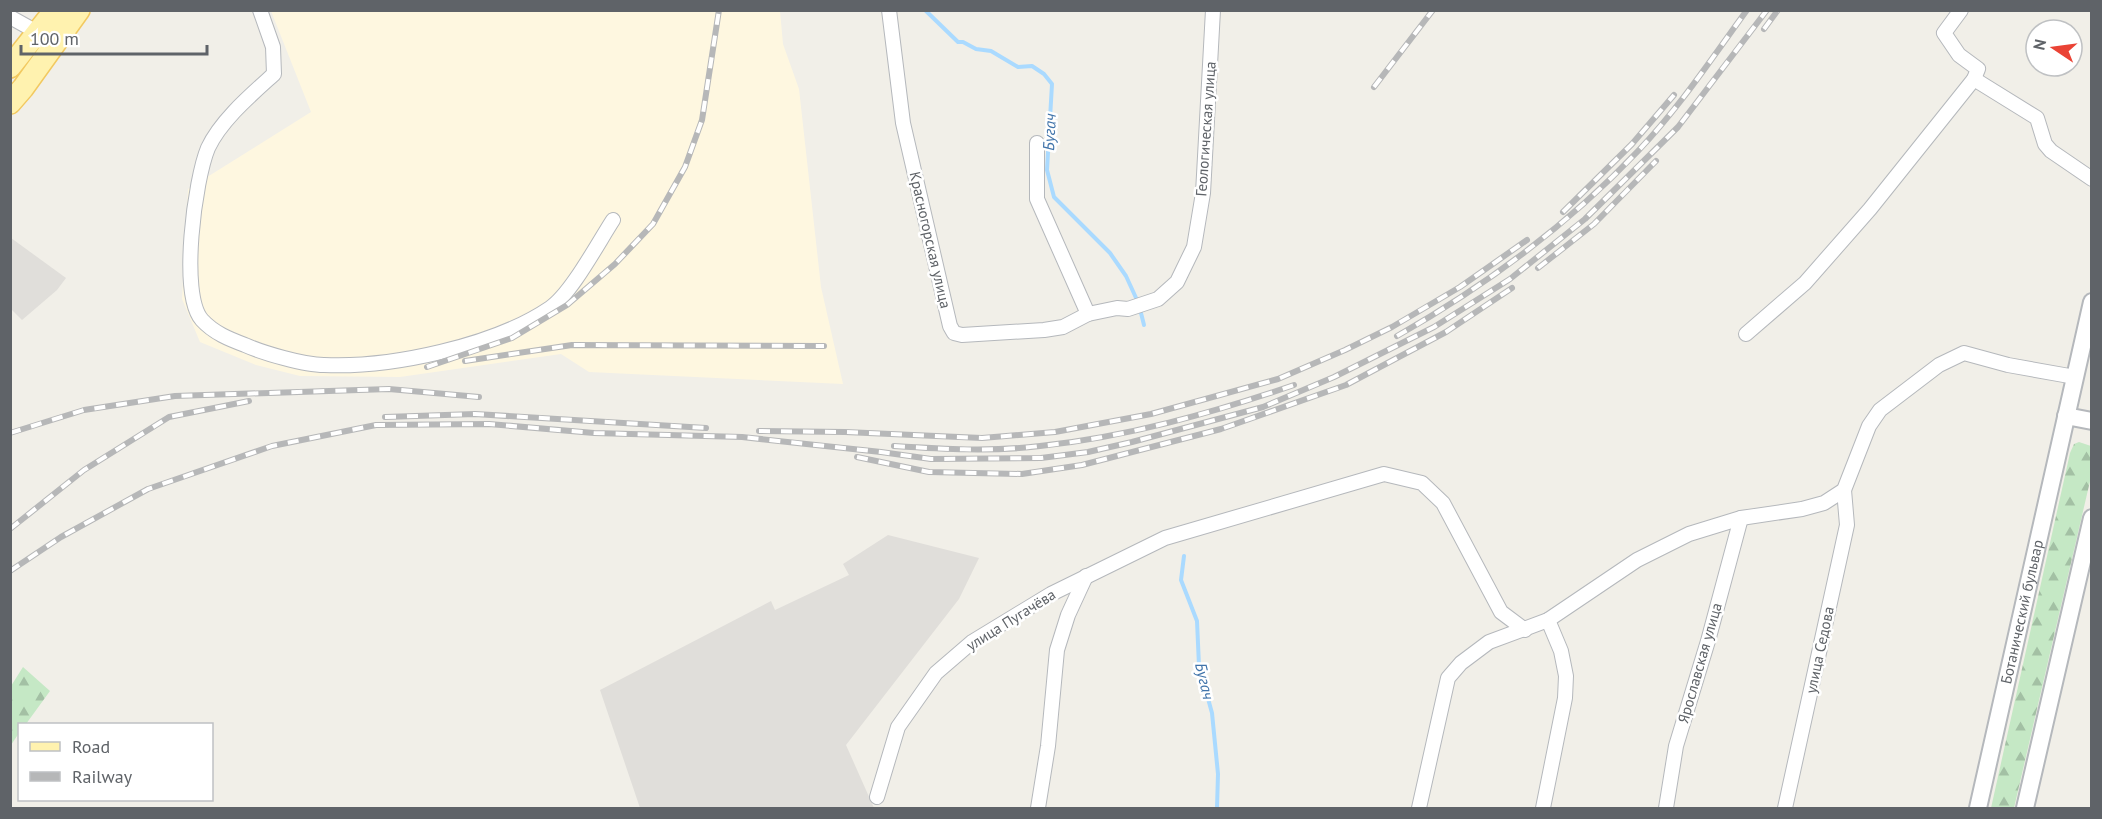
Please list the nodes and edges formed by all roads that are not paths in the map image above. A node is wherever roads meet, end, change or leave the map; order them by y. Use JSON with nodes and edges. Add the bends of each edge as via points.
{"nodes":[{"id":1,"x":55,"y":10,"type":"edge"},
{"id":2,"x":79,"y":10,"type":"edge"},
{"id":3,"x":260,"y":10,"type":"edge"},
{"id":4,"x":889,"y":10,"type":"edge"},
{"id":5,"x":1213,"y":10,"type":"edge"},
{"id":6,"x":1961,"y":10,"type":"edge"},
{"id":7,"x":10,"y":17,"type":"edge"},
{"id":8,"x":37,"y":32,"type":"junction"},
{"id":9,"x":10,"y":67,"type":"edge"},
{"id":10,"x":1974,"y":79,"type":"junction"},
{"id":11,"x":10,"y":103,"type":"edge"},
{"id":12,"x":1038,"y":142,"type":"dead end"},
{"id":13,"x":2091,"y":179,"type":"edge"},
{"id":14,"x":613,"y":220,"type":"dead end"},
{"id":15,"x":1194,"y":247,"type":"joint"},
{"id":16,"x":2091,"y":302,"type":"edge"},
{"id":17,"x":1088,"y":314,"type":"junction"},
{"id":18,"x":1746,"y":334,"type":"dead end"},
{"id":19,"x":2075,"y":377,"type":"junction"},
{"id":20,"x":2066,"y":416,"type":"junction"},
{"id":21,"x":2091,"y":421,"type":"edge"},
{"id":22,"x":1844,"y":490,"type":"junction"},
{"id":23,"x":1741,"y":518,"type":"junction"},
{"id":24,"x":2091,"y":518,"type":"edge"},
{"id":25,"x":1086,"y":576,"type":"junction"},
{"id":26,"x":1548,"y":620,"type":"junction"},
{"id":27,"x":1524,"y":630,"type":"junction"},
{"id":28,"x":877,"y":797,"type":"dead end"},
{"id":29,"x":1038,"y":808,"type":"edge"},
{"id":30,"x":1419,"y":808,"type":"edge"},
{"id":31,"x":1543,"y":808,"type":"edge"},
{"id":32,"x":1666,"y":808,"type":"edge"},
{"id":33,"x":1785,"y":808,"type":"edge"},
{"id":34,"x":1978,"y":808,"type":"edge"},
{"id":35,"x":2025,"y":808,"type":"edge"}],
"edges":[{"from":1,"to":8,"type":"main road"},
{"from":2,"to":11,"type":"main road"},
{"from":3,"to":14,"type":"street","via":[[273,47],[274,74],[234,111],[209,147],[197,189],[189,266],[195,307],[217,334],[260,352],[322,366],[376,363],[460,348],[512,328],[551,307],[573,284]]},
{"from":4,"to":17,"type":"street","name":"Красногорская улица","via":[[903,123],[954,333],[1044,330],[1063,327]]},
{"from":5,"to":15,"type":"street","name":"Геологическая улица","via":[[1203,193]]},
{"from":6,"to":10,"type":"street","via":[[1944,33],[1959,55],[1978,69]]},
{"from":7,"to":8,"type":"street"},
{"from":8,"to":9,"type":"main road"},
{"from":10,"to":13,"type":"street","via":[[2037,118],[2051,151]]},
{"from":10,"to":18,"type":"street","via":[[1863,218],[1805,283]]},
{"from":12,"to":17,"type":"street","via":[[1037,199]]},
{"from":15,"to":17,"type":"street","name":"Красногорская улица","via":[[1177,282],[1158,299],[1128,309]]},
{"from":16,"to":19,"type":"street","name":"Ботанический бульвар"},
{"from":19,"to":20,"type":"street","name":"Ботанический бульвар"},
{"from":19,"to":22,"type":"street","via":[[1964,353],[1939,365],[1880,410],[1869,426]]},
{"from":20,"to":21,"type":"street"},
{"from":20,"to":34,"type":"street","name":"Ботанический бульвар"},
{"from":22,"to":23,"type":"street","via":[[1824,503],[1802,509]]},
{"from":22,"to":33,"type":"street","name":"улица Седова","via":[[1847,525]]},
{"from":23,"to":26,"type":"street","via":[[1689,534],[1637,560]]},
{"from":23,"to":32,"type":"street","name":"Ярославская улица","via":[[1676,746]]},
{"from":24,"to":35,"type":"street"},
{"from":25,"to":27,"type":"street","name":"улица Пугачёва","via":[[1165,538],[1384,474],[1422,483],[1443,503],[1501,612]]},
{"from":25,"to":28,"type":"street","name":"улица Пугачёва","via":[[972,642],[936,674],[898,727]]},
{"from":25,"to":29,"type":"street","name":"улица Пугачёва","via":[[1057,650]]},
{"from":26,"to":27,"type":"street"},
{"from":26,"to":31,"type":"street","via":[[1566,676]]},
{"from":27,"to":30,"type":"street","via":[[1489,642],[1448,678]]}]}
